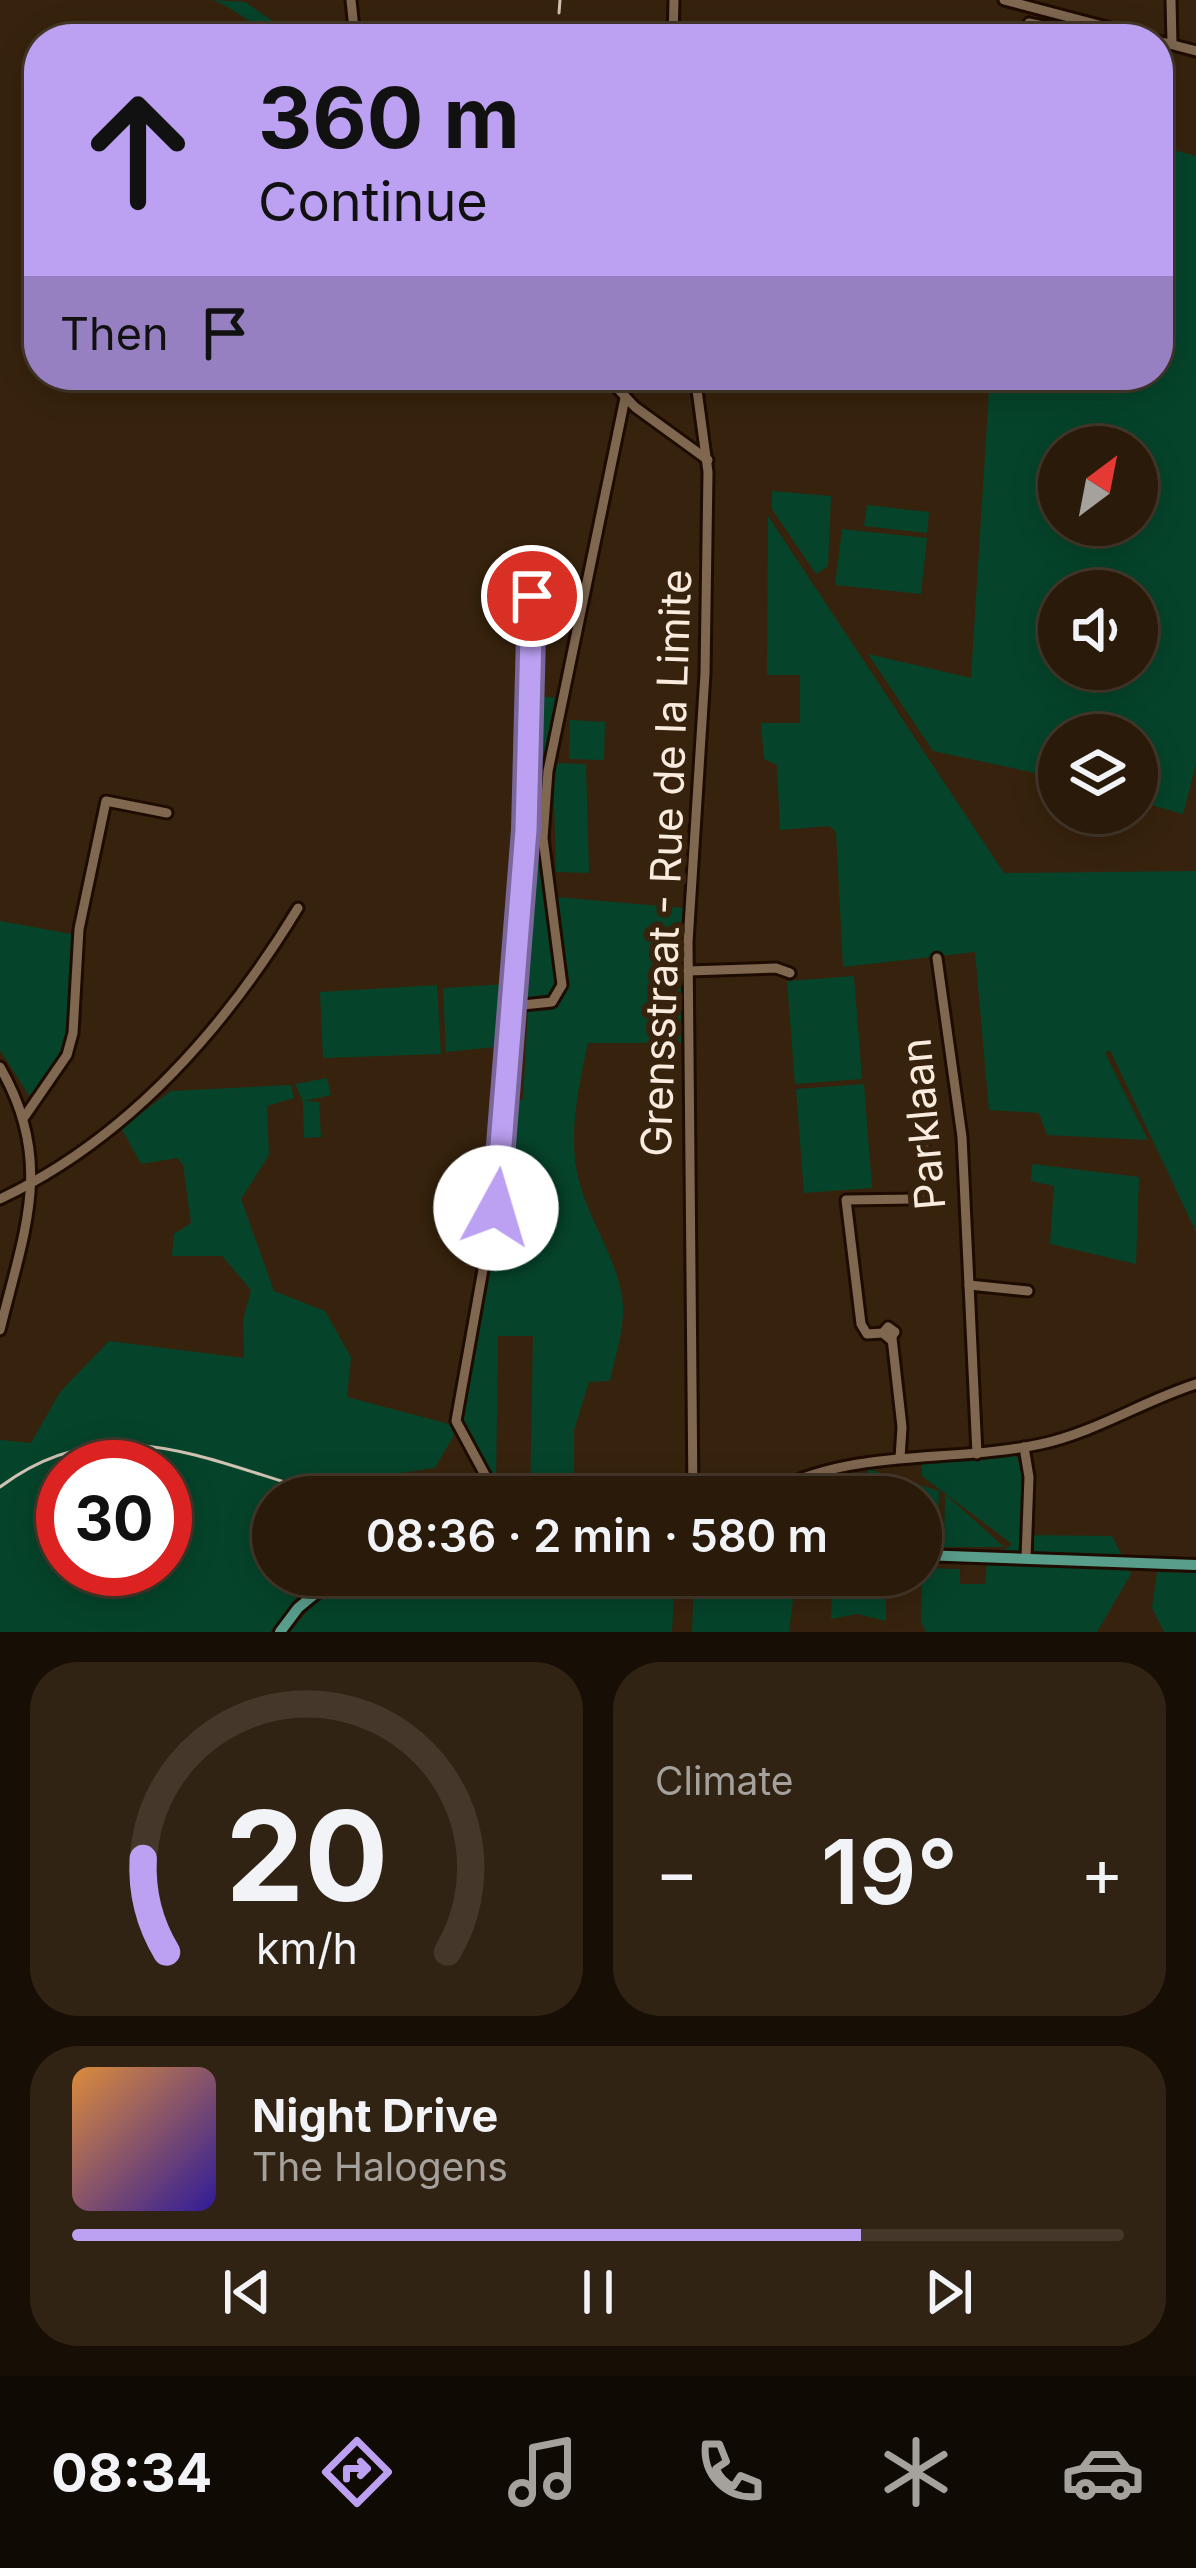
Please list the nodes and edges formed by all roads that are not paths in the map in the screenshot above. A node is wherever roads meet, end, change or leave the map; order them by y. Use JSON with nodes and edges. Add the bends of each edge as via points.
{"nodes":[{"id":1,"x":1004,"y":0,"type":"edge"},
{"id":2,"x":1060,"y":0,"type":"edge"},
{"id":3,"x":1054,"y":13,"type":"junction"},
{"id":4,"x":1050,"y":24,"type":"edge"},
{"id":5,"x":1095,"y":24,"type":"edge"},
{"id":6,"x":618,"y":390,"type":"edge"},
{"id":7,"x":697,"y":390,"type":"edge"},
{"id":8,"x":625,"y":398,"type":"junction"},
{"id":9,"x":708,"y":460,"type":"junction"},
{"id":10,"x":532,"y":596,"type":"dead end"},
{"id":11,"x":167,"y":813,"type":"dead end"},
{"id":12,"x":526,"y":830,"type":"junction"},
{"id":13,"x":543,"y":831,"type":"junction"},
{"id":14,"x":551,"y":882,"type":"junction"},
{"id":15,"x":568,"y":883,"type":"dead end"},
{"id":16,"x":298,"y":908,"type":"dead end"},
{"id":17,"x":937,"y":958,"type":"dead end"},
{"id":18,"x":688,"y":971,"type":"junction"},
{"id":19,"x":790,"y":973,"type":"dead end"},
{"id":20,"x":513,"y":1006,"type":"junction"},
{"id":21,"x":0,"y":1067,"type":"edge"},
{"id":22,"x":25,"y":1116,"type":"junction"},
{"id":23,"x":925,"y":1139,"type":"dead end"},
{"id":24,"x":33,"y":1183,"type":"junction"},
{"id":25,"x":0,"y":1199,"type":"edge"},
{"id":26,"x":969,"y":1285,"type":"junction"},
{"id":27,"x":1028,"y":1291,"type":"dead end"},
{"id":28,"x":0,"y":1330,"type":"edge"},
{"id":29,"x":1196,"y":1384,"type":"edge"},
{"id":30,"x":1024,"y":1447,"type":"junction"},
{"id":31,"x":977,"y":1454,"type":"junction"},
{"id":32,"x":903,"y":1458,"type":"junction"},
{"id":33,"x":486,"y":1476,"type":"edge"},
{"id":34,"x":693,"y":1476,"type":"edge"},
{"id":35,"x":807,"y":1476,"type":"edge"},
{"id":36,"x":942,"y":1556,"type":"edge"},
{"id":37,"x":1026,"y":1558,"type":"junction"},
{"id":38,"x":1196,"y":1565,"type":"edge"},
{"id":39,"x":316,"y":1596,"type":"edge"},
{"id":40,"x":281,"y":1630,"type":"edge"}],
"edges":[{"from":1,"to":3,"type":"street"},
{"from":2,"to":3,"type":"street"},
{"from":3,"to":4,"type":"street"},
{"from":3,"to":5,"type":"street"},
{"from":6,"to":8,"type":"street"},
{"from":7,"to":9,"type":"street","name":"Grensstraat - Rue de la Limite"},
{"from":8,"to":9,"type":"street"},
{"from":8,"to":13,"type":"street","via":[[550,758]]},
{"from":9,"to":18,"type":"street","name":"Grensstraat - Rue de la Limite"},
{"from":10,"to":12,"type":"street"},
{"from":11,"to":22,"type":"street","via":[[106,800],[79,928],[73,1033]]},
{"from":12,"to":13,"type":"street"},
{"from":12,"to":20,"type":"street"},
{"from":13,"to":14,"type":"street"},
{"from":14,"to":15,"type":"street"},
{"from":14,"to":20,"type":"street","via":[[561,990],[548,1004]]},
{"from":16,"to":24,"type":"street","via":[[236,1004],[179,1068]]},
{"from":17,"to":26,"type":"street","name":"Parklaan","via":[[959,1109]]},
{"from":18,"to":19,"type":"street"},
{"from":18,"to":34,"type":"street","name":"Grensstraat - Rue de la Limite"},
{"from":20,"to":33,"type":"street","via":[[496,1208],[456,1421]]},
{"from":21,"to":22,"type":"street"},
{"from":22,"to":24,"type":"street"},
{"from":23,"to":32,"type":"street","via":[[925,1190],[916,1199],[846,1200],[861,1324],[867,1334],[887,1335]]},
{"from":24,"to":25,"type":"street"},
{"from":24,"to":28,"type":"street"},
{"from":26,"to":27,"type":"street"},
{"from":26,"to":31,"type":"street","name":"Parklaan"},
{"from":29,"to":30,"type":"street","via":[[1076,1436]]},
{"from":30,"to":31,"type":"street"},
{"from":30,"to":37,"type":"street"},
{"from":31,"to":32,"type":"street"},
{"from":32,"to":35,"type":"street"},
{"from":36,"to":37,"type":"main road"},
{"from":37,"to":38,"type":"main road"},
{"from":39,"to":40,"type":"main road"}]}
